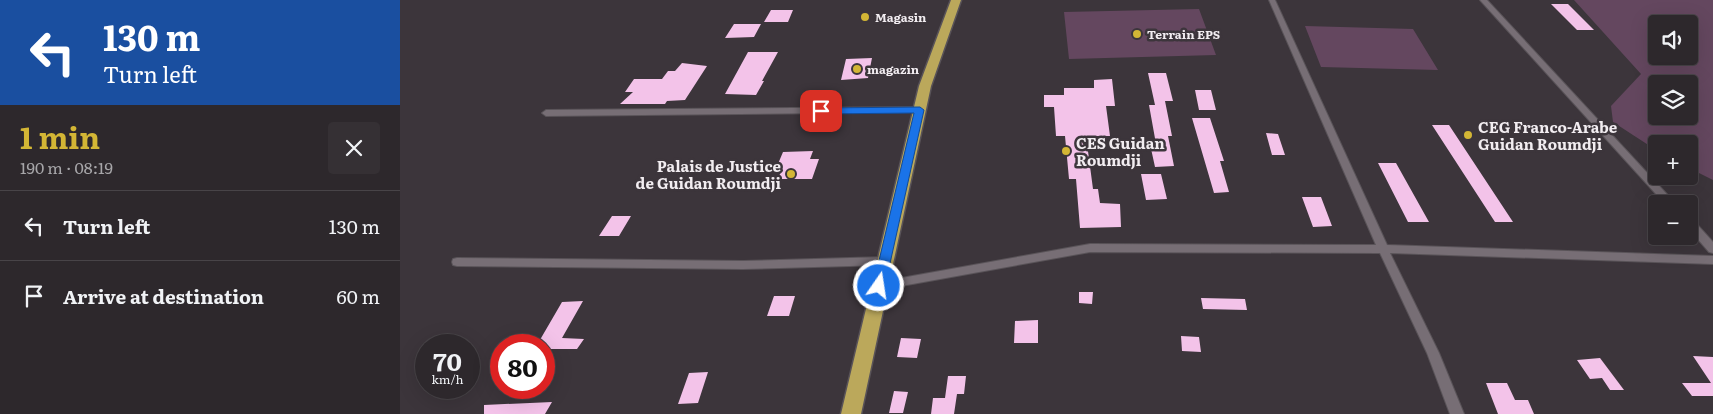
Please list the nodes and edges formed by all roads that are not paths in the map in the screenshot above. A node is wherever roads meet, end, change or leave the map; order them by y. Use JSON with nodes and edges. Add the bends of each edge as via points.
{"nodes":[{"id":1,"x":956,"y":0,"type":"edge"},
{"id":2,"x":1272,"y":0,"type":"edge"},
{"id":3,"x":1483,"y":0,"type":"edge"},
{"id":4,"x":920,"y":110,"type":"junction"},
{"id":5,"x":546,"y":113,"type":"dead end"},
{"id":6,"x":1663,"y":195,"type":"edge"},
{"id":7,"x":1698,"y":233,"type":"edge"},
{"id":8,"x":1383,"y":249,"type":"junction"},
{"id":9,"x":1713,"y":250,"type":"edge"},
{"id":10,"x":1713,"y":260,"type":"edge"},
{"id":11,"x":885,"y":261,"type":"junction"},
{"id":12,"x":457,"y":262,"type":"dead end"},
{"id":13,"x":879,"y":286,"type":"junction"},
{"id":14,"x":851,"y":414,"type":"edge"},
{"id":15,"x":1458,"y":414,"type":"edge"}],
"edges":[{"from":1,"to":4,"type":"highway","via":[[925,86]]},
{"from":2,"to":8,"type":"street"},
{"from":3,"to":6,"type":"street"},
{"from":4,"to":5,"type":"street"},
{"from":4,"to":11,"type":"highway"},
{"from":7,"to":9,"type":"street"},
{"from":8,"to":10,"type":"street"},
{"from":8,"to":13,"type":"street","via":[[1090,248]]},
{"from":8,"to":15,"type":"street"},
{"from":11,"to":12,"type":"street","via":[[743,265]]},
{"from":11,"to":13,"type":"highway"},
{"from":13,"to":14,"type":"highway"}]}
